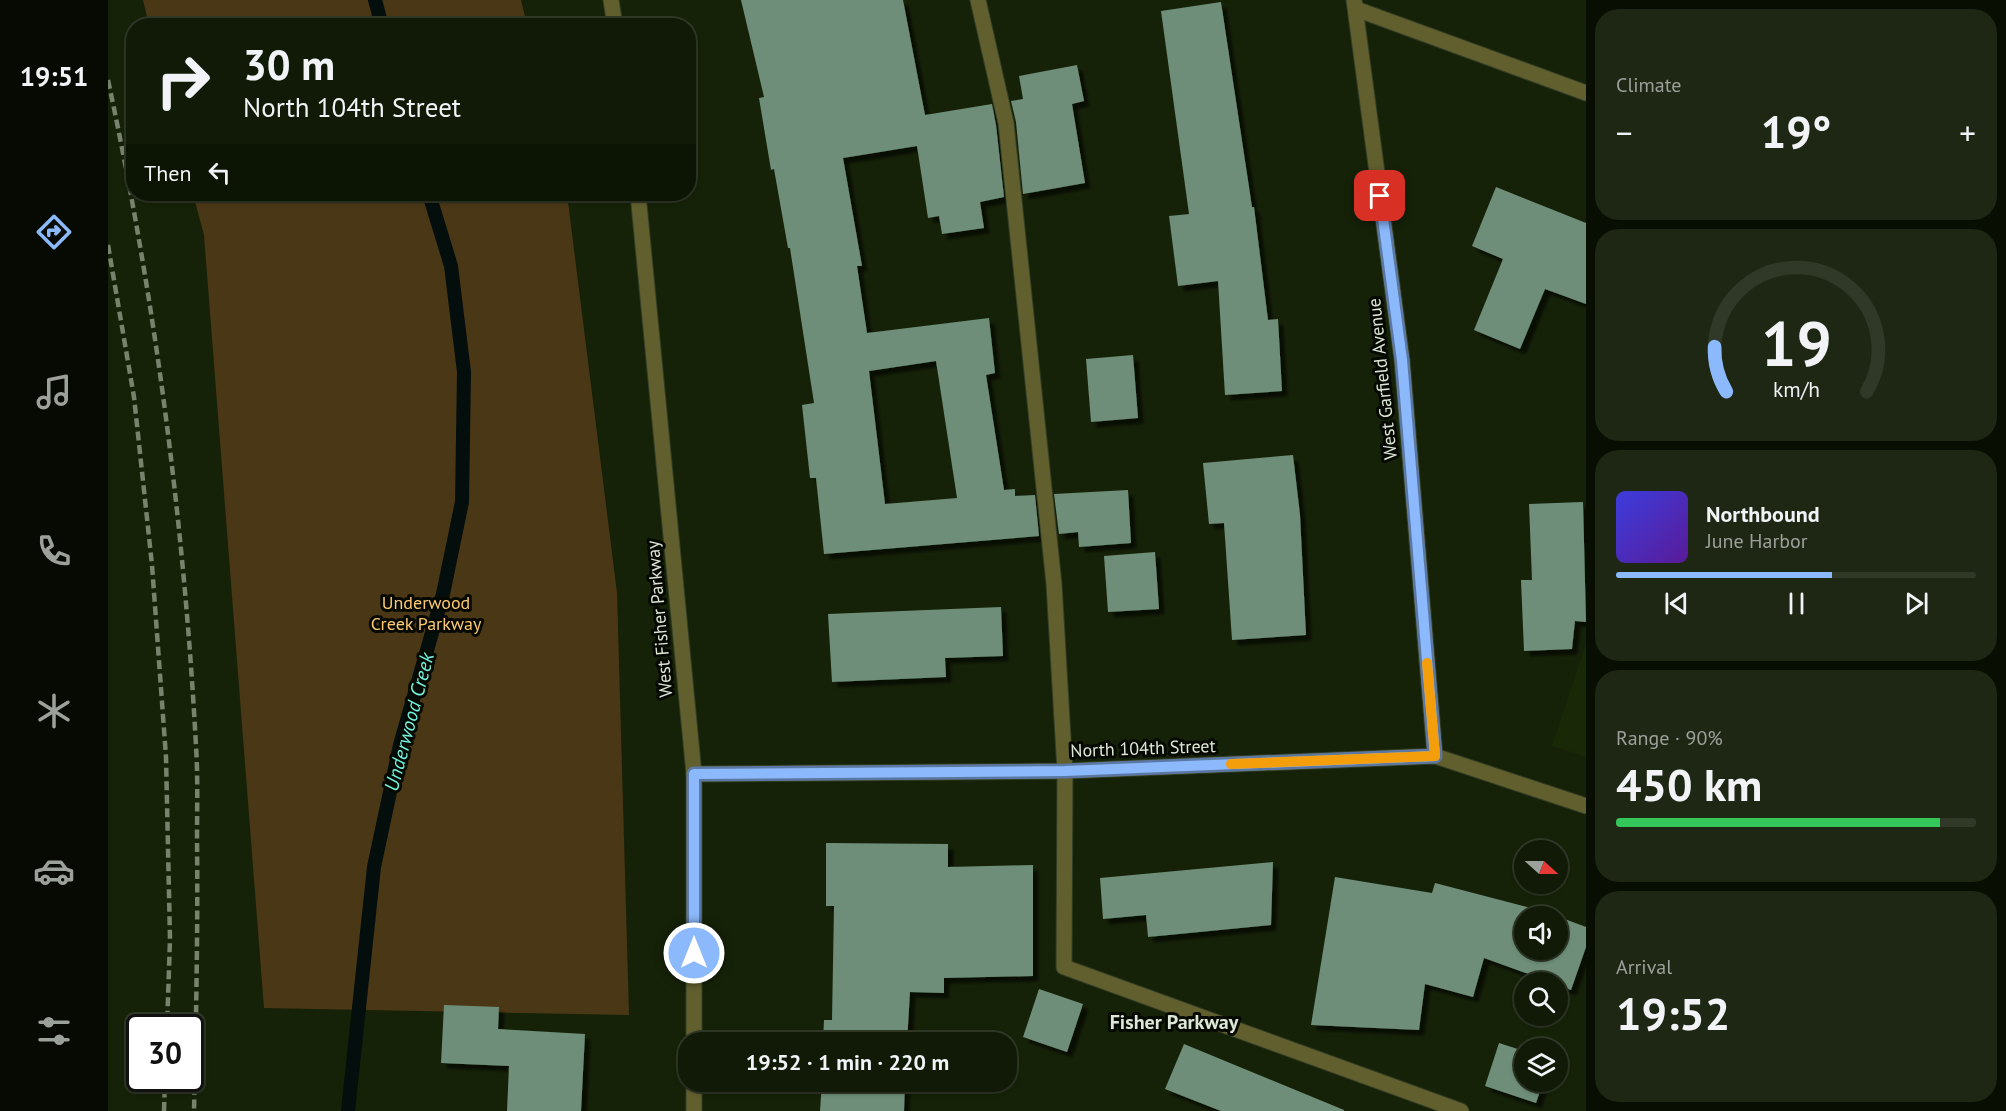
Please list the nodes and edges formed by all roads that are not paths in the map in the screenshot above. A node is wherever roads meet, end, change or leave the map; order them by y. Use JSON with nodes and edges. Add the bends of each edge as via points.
{"nodes":[{"id":1,"x":611,"y":0,"type":"edge"},
{"id":2,"x":978,"y":0,"type":"edge"},
{"id":3,"x":1355,"y":5,"type":"edge"},
{"id":4,"x":614,"y":18,"type":"edge"},
{"id":5,"x":1586,"y":93,"type":"edge"},
{"id":6,"x":639,"y":201,"type":"edge"},
{"id":7,"x":1435,"y":756,"type":"junction"},
{"id":8,"x":1065,"y":771,"type":"junction"},
{"id":9,"x":694,"y":774,"type":"junction"},
{"id":10,"x":1586,"y":806,"type":"edge"},
{"id":11,"x":694,"y":1032,"type":"edge"},
{"id":12,"x":694,"y":1092,"type":"edge"},
{"id":13,"x":694,"y":1111,"type":"edge"},
{"id":14,"x":1461,"y":1111,"type":"edge"}],
"edges":[{"from":1,"to":4,"type":"street"},
{"from":2,"to":8,"type":"street","via":[[1006,123],[1054,584]]},
{"from":3,"to":5,"type":"street"},
{"from":3,"to":7,"type":"street","name":"West Garfield Avenue","via":[[1402,360]]},
{"from":6,"to":9,"type":"street","name":"West Fisher Parkway"},
{"from":7,"to":8,"type":"street","name":"North 104th Street"},
{"from":7,"to":10,"type":"street","name":"North 104th Street"},
{"from":8,"to":9,"type":"street","name":"North 104th Street"},
{"from":8,"to":14,"type":"street","via":[[1064,967]]},
{"from":9,"to":11,"type":"street","name":"West Fisher Parkway"},
{"from":12,"to":13,"type":"street"}]}
